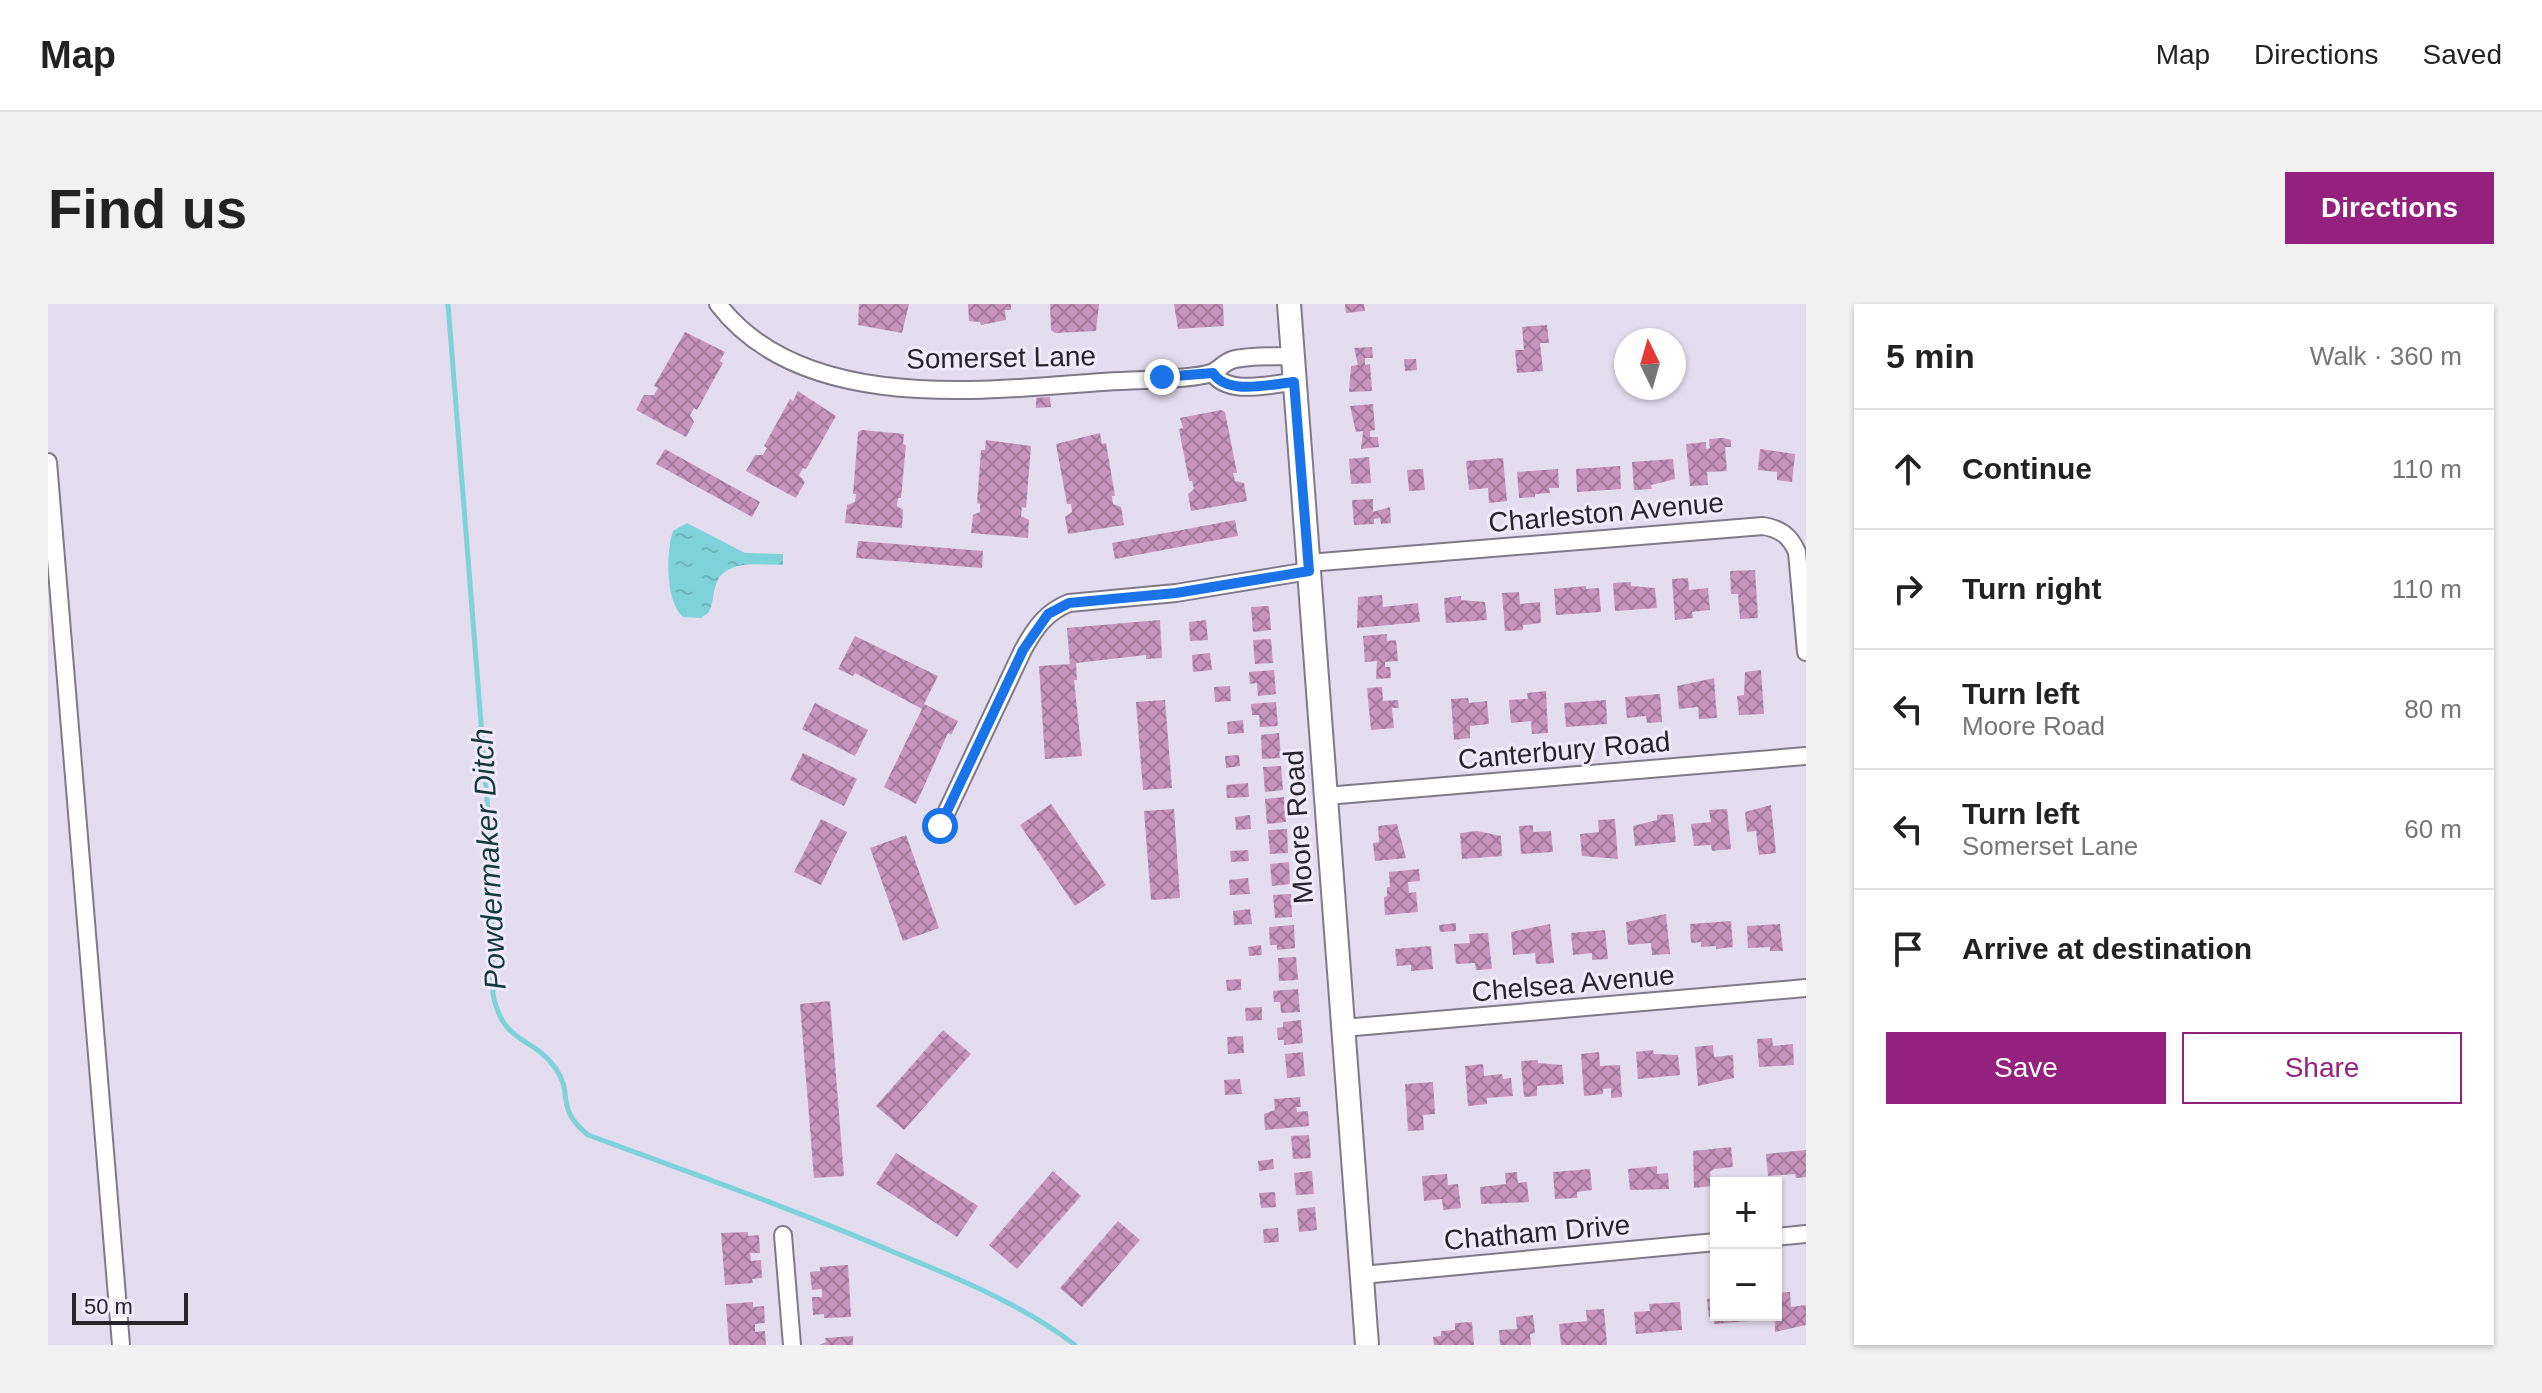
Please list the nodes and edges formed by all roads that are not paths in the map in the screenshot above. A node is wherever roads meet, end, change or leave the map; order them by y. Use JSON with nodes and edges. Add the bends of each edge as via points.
{"nodes":[{"id":1,"x":718,"y":304,"type":"edge"},
{"id":2,"x":1289,"y":304,"type":"edge"},
{"id":3,"x":1292,"y":356,"type":"junction"},
{"id":4,"x":1213,"y":373,"type":"junction"},
{"id":5,"x":1294,"y":382,"type":"junction"},
{"id":6,"x":48,"y":462,"type":"edge"},
{"id":7,"x":1308,"y":567,"type":"junction"},
{"id":8,"x":1806,"y":652,"type":"edge"},
{"id":9,"x":1806,"y":756,"type":"edge"},
{"id":10,"x":1326,"y":796,"type":"junction"},
{"id":11,"x":940,"y":826,"type":"dead end"},
{"id":12,"x":1806,"y":988,"type":"edge"},
{"id":13,"x":1343,"y":1028,"type":"junction"},
{"id":14,"x":1806,"y":1234,"type":"edge"},
{"id":15,"x":783,"y":1235,"type":"dead end"},
{"id":16,"x":1782,"y":1236,"type":"edge"},
{"id":17,"x":1710,"y":1243,"type":"edge"},
{"id":18,"x":1362,"y":1275,"type":"junction"},
{"id":19,"x":121,"y":1345,"type":"edge"},
{"id":20,"x":792,"y":1345,"type":"edge"},
{"id":21,"x":1367,"y":1345,"type":"edge"}],
"edges":[{"from":1,"to":4,"type":"street","name":"Somerset Lane","via":[[753,340],[783,357],[865,383],[971,390]]},
{"from":2,"to":3,"type":"street","name":"Moore Road"},
{"from":3,"to":4,"type":"street","name":"Somerset Lane","via":[[1232,360]]},
{"from":3,"to":5,"type":"street","name":"Moore Road"},
{"from":4,"to":5,"type":"street","name":"Somerset Lane","via":[[1219,382],[1236,387]]},
{"from":5,"to":7,"type":"street","name":"Moore Road"},
{"from":6,"to":19,"type":"street"},
{"from":7,"to":8,"type":"street","name":"Charleston Avenue","via":[[1775,528],[1797,552]]},
{"from":7,"to":10,"type":"street","name":"Moore Road"},
{"from":7,"to":11,"type":"street","via":[[1176,593],[1087,600],[1057,608],[1035,627]]},
{"from":9,"to":10,"type":"street","name":"Canterbury Road"},
{"from":10,"to":13,"type":"street","name":"Moore Road"},
{"from":12,"to":13,"type":"street","name":"Chelsea Avenue"},
{"from":13,"to":18,"type":"street","name":"Moore Road"},
{"from":14,"to":16,"type":"street"},
{"from":15,"to":20,"type":"street"},
{"from":17,"to":18,"type":"street","name":"Chatham Drive"},
{"from":18,"to":21,"type":"street","name":"Moore Road"}]}
